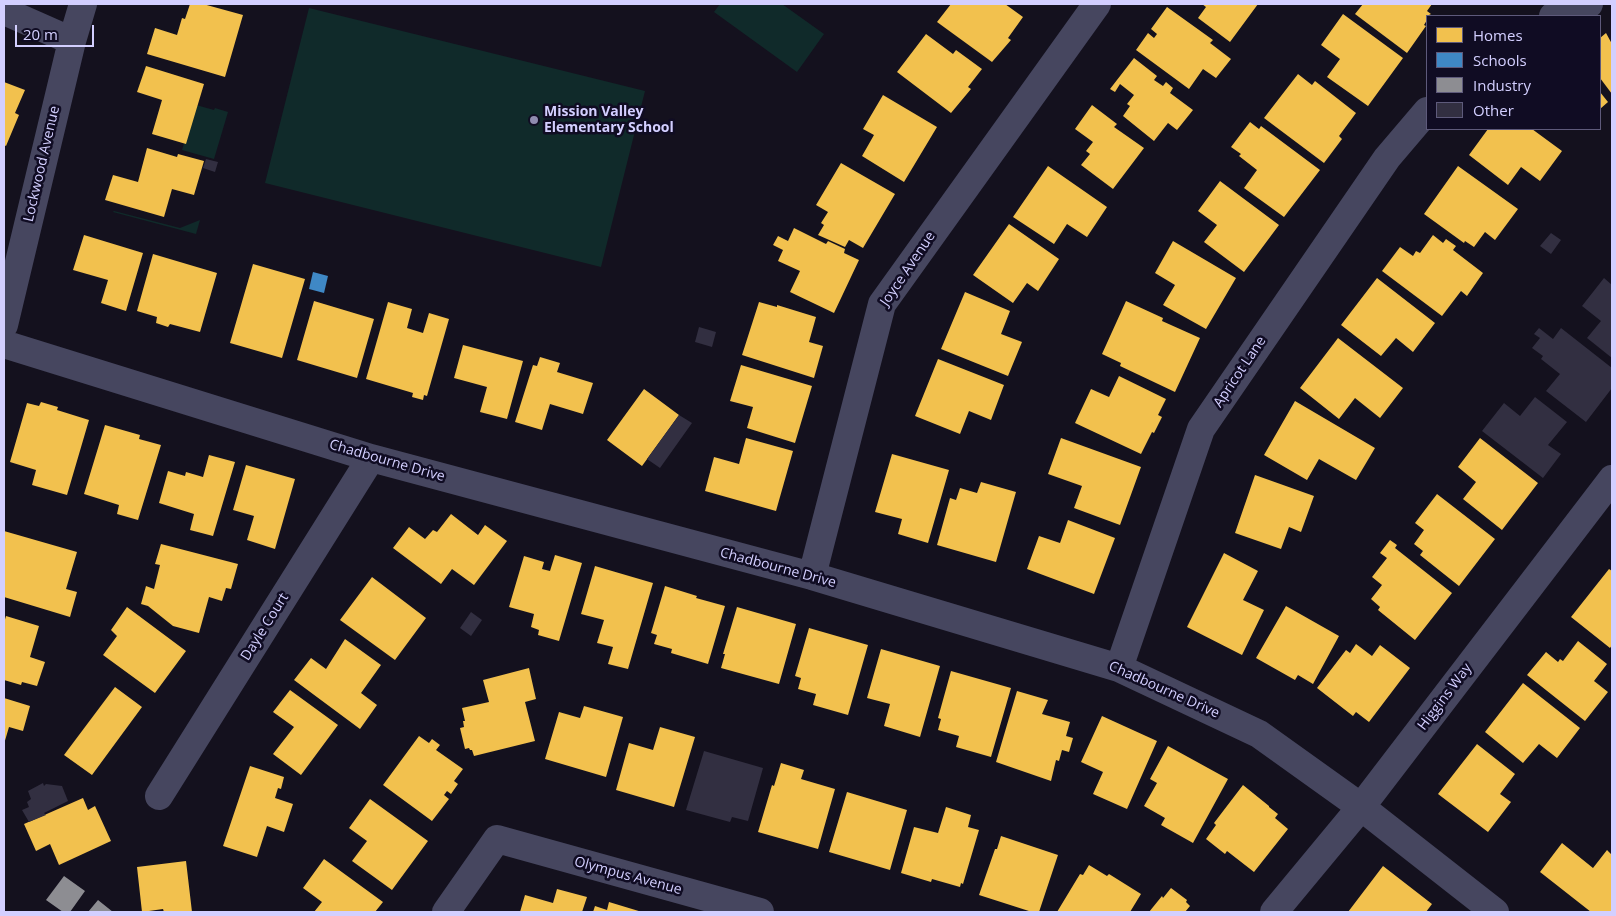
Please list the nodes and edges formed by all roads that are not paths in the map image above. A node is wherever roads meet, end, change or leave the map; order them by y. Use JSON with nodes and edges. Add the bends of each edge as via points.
{"nodes":[{"id":1,"x":83,"y":4,"type":"edge"},
{"id":2,"x":1097,"y":4,"type":"edge"},
{"id":3,"x":1588,"y":4,"type":"edge"},
{"id":4,"x":4,"y":11,"type":"edge"},
{"id":5,"x":1556,"y":15,"type":"edge"},
{"id":6,"x":72,"y":41,"type":"junction"},
{"id":7,"x":1426,"y":112,"type":"edge"},
{"id":8,"x":4,"y":325,"type":"edge"},
{"id":9,"x":4,"y":344,"type":"edge"},
{"id":10,"x":371,"y":458,"type":"junction"},
{"id":11,"x":1612,"y":479,"type":"edge"},
{"id":12,"x":812,"y":576,"type":"junction"},
{"id":13,"x":1119,"y":668,"type":"junction"},
{"id":14,"x":158,"y":796,"type":"dead end"},
{"id":15,"x":1361,"y":807,"type":"junction"},
{"id":16,"x":446,"y":912,"type":"edge"},
{"id":17,"x":760,"y":912,"type":"edge"},
{"id":18,"x":1274,"y":912,"type":"edge"},
{"id":19,"x":1496,"y":912,"type":"edge"}],
"edges":[{"from":1,"to":6,"type":"street","name":"Lockwood Avenue"},
{"from":2,"to":12,"type":"street","name":"Joyce Avenue","via":[[882,304]]},
{"from":3,"to":5,"type":"street"},
{"from":4,"to":6,"type":"street"},
{"from":6,"to":8,"type":"street","name":"Lockwood Avenue"},
{"from":7,"to":13,"type":"street","name":"Apricot Lane","via":[[1387,158],[1201,429]]},
{"from":9,"to":10,"type":"street","name":"Chadbourne Drive"},
{"from":10,"to":12,"type":"street","name":"Chadbourne Drive"},
{"from":10,"to":14,"type":"street","name":"Dayle Court"},
{"from":11,"to":15,"type":"street","name":"Higgins Way"},
{"from":12,"to":13,"type":"street","name":"Chadbourne Drive"},
{"from":13,"to":15,"type":"street","name":"Chadbourne Drive","via":[[1259,734]]},
{"from":15,"to":18,"type":"street","name":"Higgins Way"},
{"from":15,"to":19,"type":"street","name":"Chadbourne Drive"},
{"from":16,"to":17,"type":"street","name":"Olympus Avenue","via":[[497,839]]}]}
